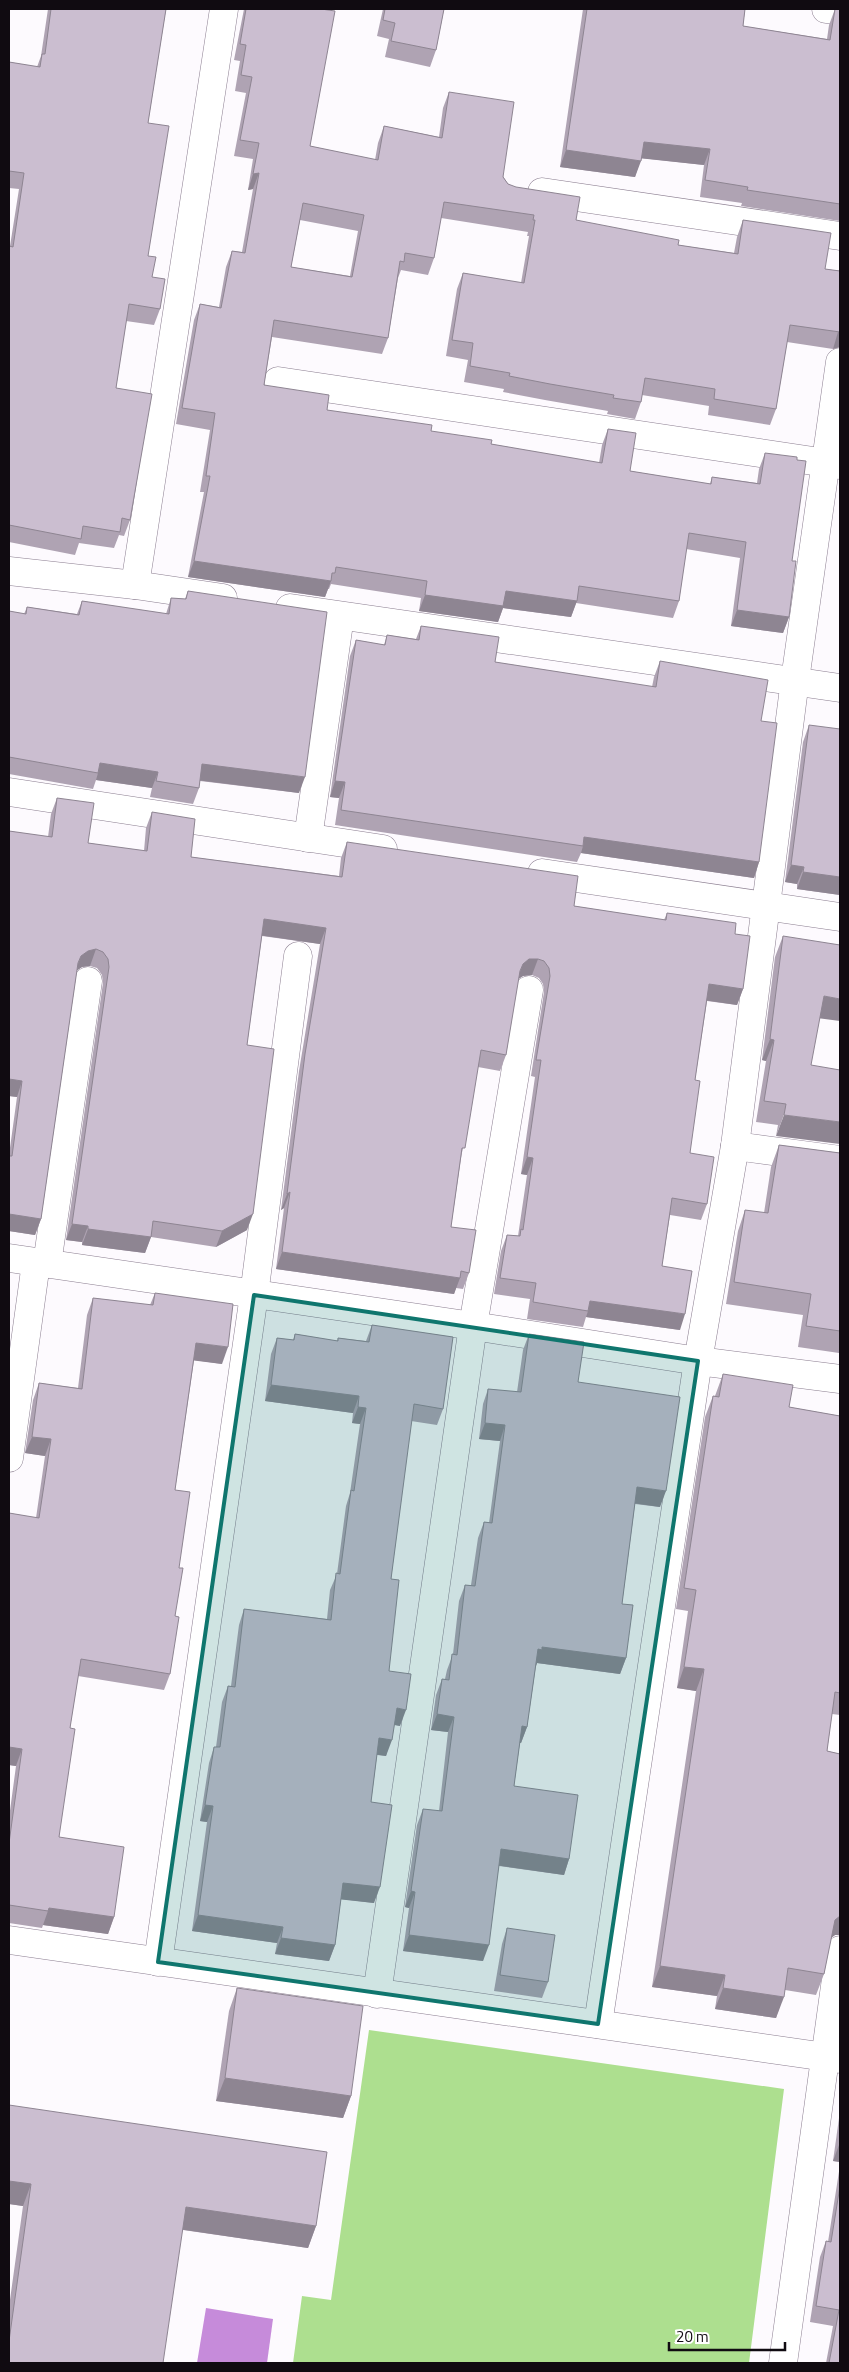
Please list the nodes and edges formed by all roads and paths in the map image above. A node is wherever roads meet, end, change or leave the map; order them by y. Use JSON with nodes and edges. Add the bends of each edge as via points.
{"nodes":[{"id":1,"x":224,"y":9,"type":"edge"},
{"id":2,"x":826,"y":9,"type":"edge"},
{"id":3,"x":840,"y":11,"type":"edge"},
{"id":4,"x":522,"y":189,"type":"edge"},
{"id":5,"x":840,"y":236,"type":"edge"},
{"id":6,"x":840,"y":362,"type":"edge"},
{"id":7,"x":278,"y":381,"type":"dead end"},
{"id":8,"x":834,"y":464,"type":"edge"},
{"id":9,"x":9,"y":571,"type":"edge"},
{"id":10,"x":136,"y":585,"type":"junction"},
{"id":11,"x":340,"y":616,"type":"junction"},
{"id":12,"x":794,"y":680,"type":"junction"},
{"id":13,"x":840,"y":688,"type":"edge"},
{"id":14,"x":9,"y":792,"type":"edge"},
{"id":15,"x":308,"y":838,"type":"junction"},
{"id":16,"x":405,"y":852,"type":"edge"},
{"id":17,"x":522,"y":870,"type":"edge"},
{"id":18,"x":765,"y":907,"type":"junction"},
{"id":19,"x":840,"y":918,"type":"edge"},
{"id":20,"x":298,"y":956,"type":"dead end"},
{"id":21,"x":88,"y":980,"type":"dead end"},
{"id":22,"x":529,"y":990,"type":"dead end"},
{"id":23,"x":735,"y":1146,"type":"junction"},
{"id":24,"x":840,"y":1160,"type":"edge"},
{"id":25,"x":9,"y":1258,"type":"edge"},
{"id":26,"x":42,"y":1264,"type":"junction"},
{"id":27,"x":254,"y":1295,"type":"junction"},
{"id":28,"x":473,"y":1326,"type":"junction"},
{"id":29,"x":698,"y":1361,"type":"junction"},
{"id":30,"x":840,"y":1379,"type":"edge"},
{"id":31,"x":9,"y":1458,"type":"edge"},
{"id":32,"x":9,"y":1940,"type":"edge"},
{"id":33,"x":840,"y":1950,"type":"edge"},
{"id":34,"x":158,"y":1962,"type":"junction"},
{"id":35,"x":377,"y":1994,"type":"junction"},
{"id":36,"x":598,"y":2024,"type":"junction"},
{"id":37,"x":832,"y":2058,"type":"edge"},
{"id":38,"x":783,"y":2363,"type":"edge"}],
"edges":[{"from":1,"to":10,"type":"street"},
{"from":2,"to":3,"type":"street"},
{"from":4,"to":5,"type":"street"},
{"from":6,"to":8,"type":"street"},
{"from":7,"to":8,"type":"street"},
{"from":8,"to":12,"type":"street"},
{"from":9,"to":10,"type":"street"},
{"from":10,"to":11,"type":"street"},
{"from":11,"to":12,"type":"street"},
{"from":11,"to":15,"type":"street"},
{"from":12,"to":13,"type":"street"},
{"from":12,"to":18,"type":"street"},
{"from":14,"to":15,"type":"street"},
{"from":15,"to":16,"type":"street"},
{"from":17,"to":18,"type":"street"},
{"from":18,"to":19,"type":"street"},
{"from":18,"to":23,"type":"street"},
{"from":20,"to":27,"type":"street"},
{"from":21,"to":26,"type":"street"},
{"from":22,"to":28,"type":"street"},
{"from":23,"to":24,"type":"street"},
{"from":23,"to":29,"type":"street"},
{"from":25,"to":26,"type":"street"},
{"from":26,"to":27,"type":"street"},
{"from":26,"to":31,"type":"street"},
{"from":27,"to":28,"type":"street"},
{"from":27,"to":34,"type":"street"},
{"from":28,"to":29,"type":"street"},
{"from":28,"to":35,"type":"street"},
{"from":29,"to":30,"type":"street"},
{"from":29,"to":36,"type":"street"},
{"from":32,"to":34,"type":"street"},
{"from":33,"to":37,"type":"street"},
{"from":34,"to":35,"type":"street"},
{"from":35,"to":36,"type":"street"},
{"from":36,"to":37,"type":"street"},
{"from":37,"to":38,"type":"street"}]}
